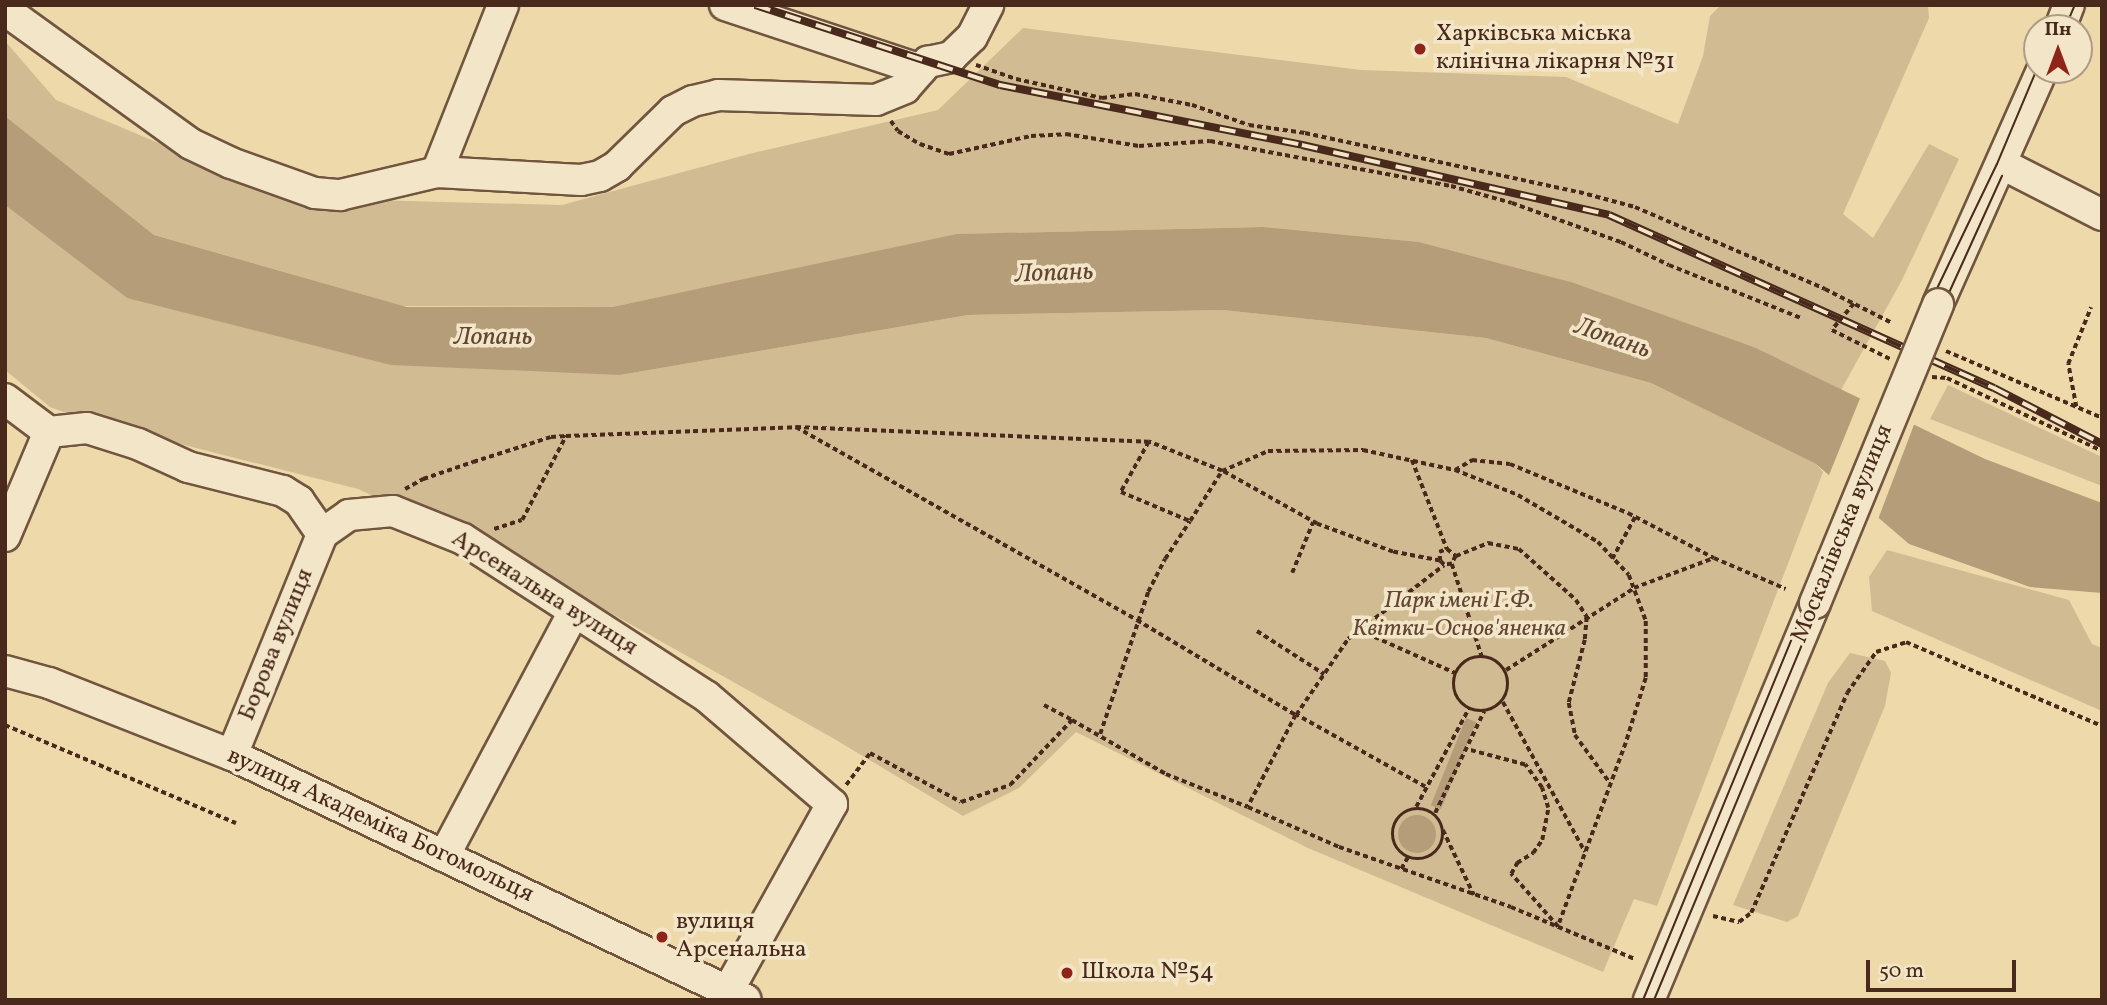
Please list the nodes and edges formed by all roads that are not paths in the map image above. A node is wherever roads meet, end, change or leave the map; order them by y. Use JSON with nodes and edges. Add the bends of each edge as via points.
{"nodes":[{"id":1,"x":503,"y":5,"type":"edge"},
{"id":2,"x":725,"y":5,"type":"edge"},
{"id":3,"x":988,"y":5,"type":"edge"},
{"id":4,"x":11,"y":10,"type":"edge"},
{"id":5,"x":917,"y":74,"type":"junction"},
{"id":6,"x":2036,"y":84,"type":"edge"},
{"id":7,"x":2002,"y":164,"type":"junction"},
{"id":8,"x":437,"y":172,"type":"junction"},
{"id":9,"x":2102,"y":215,"type":"edge"},
{"id":10,"x":5,"y":399,"type":"edge"},
{"id":11,"x":49,"y":432,"type":"junction"},
{"id":12,"x":322,"y":534,"type":"junction"},
{"id":13,"x":5,"y":536,"type":"edge"},
{"id":14,"x":574,"y":611,"type":"junction"},
{"id":15,"x":5,"y":671,"type":"edge"},
{"id":16,"x":232,"y":755,"type":"junction"},
{"id":17,"x":444,"y":856,"type":"junction"},
{"id":18,"x":737,"y":995,"type":"edge"},
{"id":19,"x":1649,"y":1000,"type":"edge"}],
"edges":[{"from":1,"to":8,"type":"street"},
{"from":2,"to":5,"type":"street"},
{"from":3,"to":5,"type":"street","via":[[972,37],[950,57],[928,62]]},
{"from":4,"to":8,"type":"street","via":[[191,144],[231,163],[315,192],[340,195]]},
{"from":5,"to":8,"type":"street","via":[[905,88],[876,100],[718,95],[693,101],[673,111],[617,166],[581,180]]},
{"from":6,"to":7,"type":"street","name":"Москалівська вулиця"},
{"from":7,"to":9,"type":"street"},
{"from":7,"to":19,"type":"street","name":"Москалівська вулиця","bridge":true,"via":[[1938,304]]},
{"from":10,"to":11,"type":"street"},
{"from":11,"to":12,"type":"street","via":[[87,428],[188,467],[283,491],[299,501]]},
{"from":11,"to":13,"type":"street"},
{"from":12,"to":14,"type":"street","name":"Арсенальна вулиця","via":[[349,515],[393,512],[463,539]]},
{"from":12,"to":16,"type":"street","name":"Борова вулиця"},
{"from":14,"to":17,"type":"street"},
{"from":14,"to":18,"type":"street","name":"Арсенальна вулиця","via":[[706,696],[832,804]]},
{"from":15,"to":16,"type":"street","name":"вулиця Академіка Богомольця","via":[[49,683]]},
{"from":16,"to":17,"type":"street","name":"вулиця Академіка Богомольця"},
{"from":17,"to":18,"type":"street","name":"вулиця Академіка Богомольця"}]}
